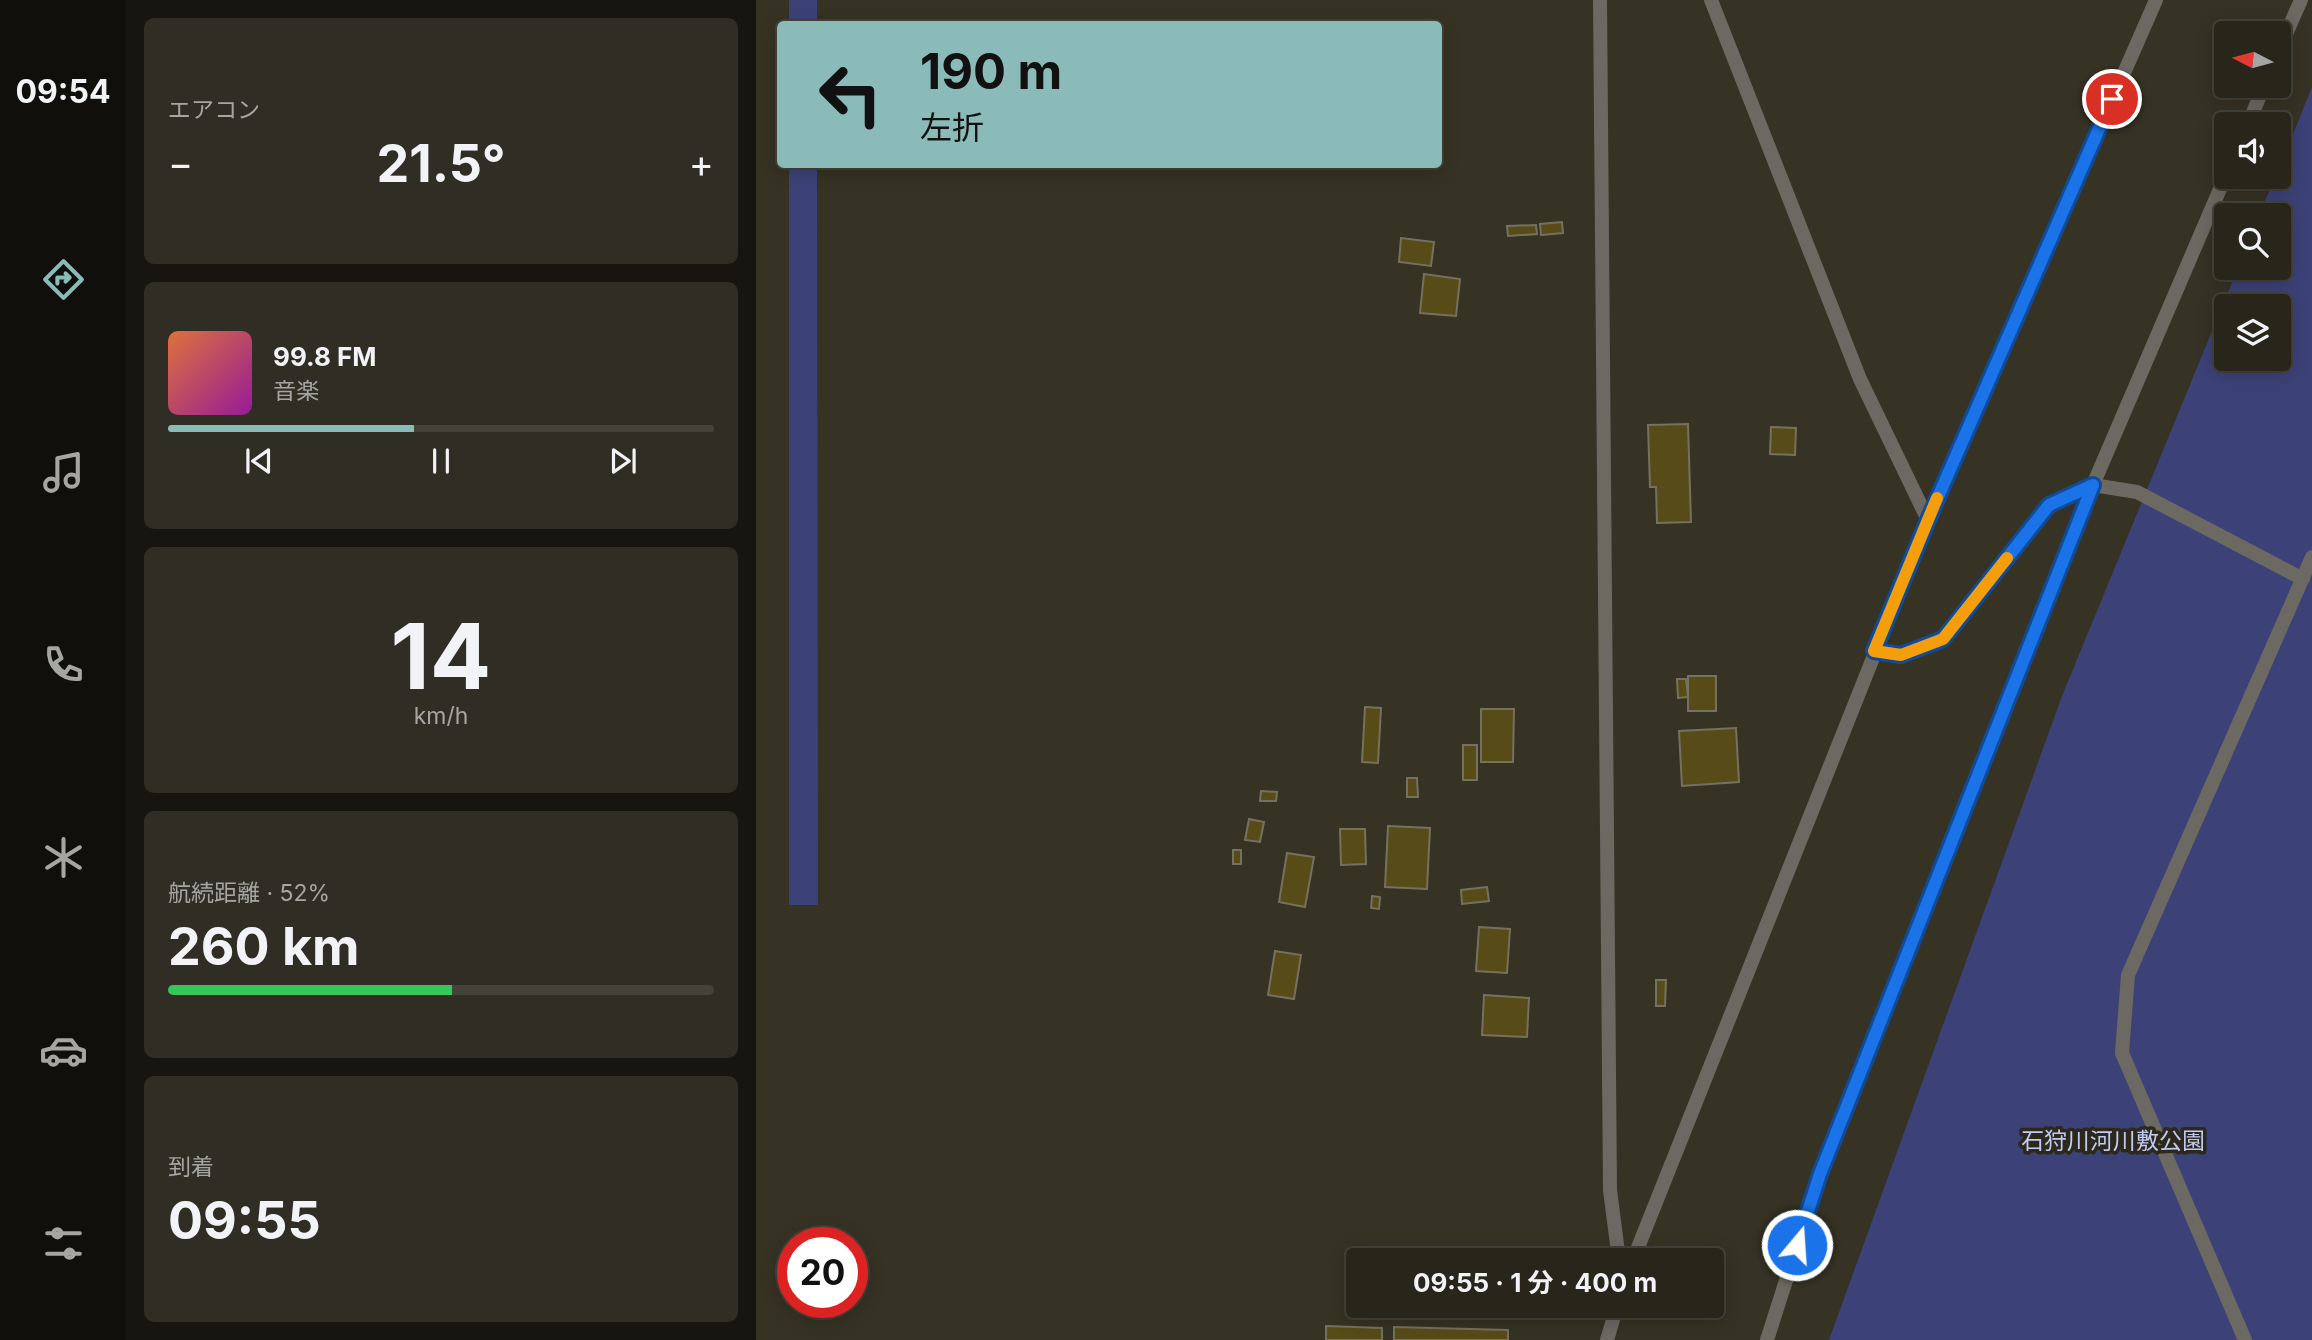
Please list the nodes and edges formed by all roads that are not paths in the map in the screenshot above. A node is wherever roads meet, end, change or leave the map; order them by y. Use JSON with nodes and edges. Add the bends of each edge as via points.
{"nodes":[{"id":1,"x":1600,"y":0,"type":"edge"},
{"id":2,"x":1712,"y":0,"type":"edge"},
{"id":3,"x":2156,"y":0,"type":"edge"},
{"id":4,"x":2301,"y":0,"type":"edge"},
{"id":5,"x":2291,"y":23,"type":"edge"},
{"id":6,"x":2220,"y":189,"type":"edge"},
{"id":7,"x":2093,"y":485,"type":"junction"},
{"id":8,"x":1928,"y":520,"type":"junction"},
{"id":9,"x":2312,"y":558,"type":"edge"},
{"id":10,"x":2302,"y":579,"type":"junction"},
{"id":11,"x":1874,"y":651,"type":"junction"},
{"id":12,"x":1617,"y":1248,"type":"edge"},
{"id":13,"x":1638,"y":1248,"type":"edge"},
{"id":14,"x":1613,"y":1318,"type":"edge"},
{"id":15,"x":1606,"y":1340,"type":"edge"},
{"id":16,"x":1767,"y":1340,"type":"edge"},
{"id":17,"x":2245,"y":1340,"type":"edge"}],
"edges":[{"from":1,"to":12,"type":"street","via":[[1610,1190]]},
{"from":2,"to":8,"type":"street","via":[[1860,379]]},
{"from":3,"to":8,"type":"street"},
{"from":4,"to":5,"type":"street"},
{"from":6,"to":7,"type":"street"},
{"from":7,"to":10,"type":"street","via":[[2137,492]]},
{"from":7,"to":11,"type":"street","via":[[2049,505],[1943,639],[1901,655]]},
{"from":7,"to":16,"type":"street","via":[[1820,1174]]},
{"from":8,"to":11,"type":"street"},
{"from":9,"to":10,"type":"street"},
{"from":10,"to":17,"type":"street","via":[[2129,975],[2122,1053]]},
{"from":11,"to":13,"type":"street"},
{"from":14,"to":15,"type":"street"}]}
